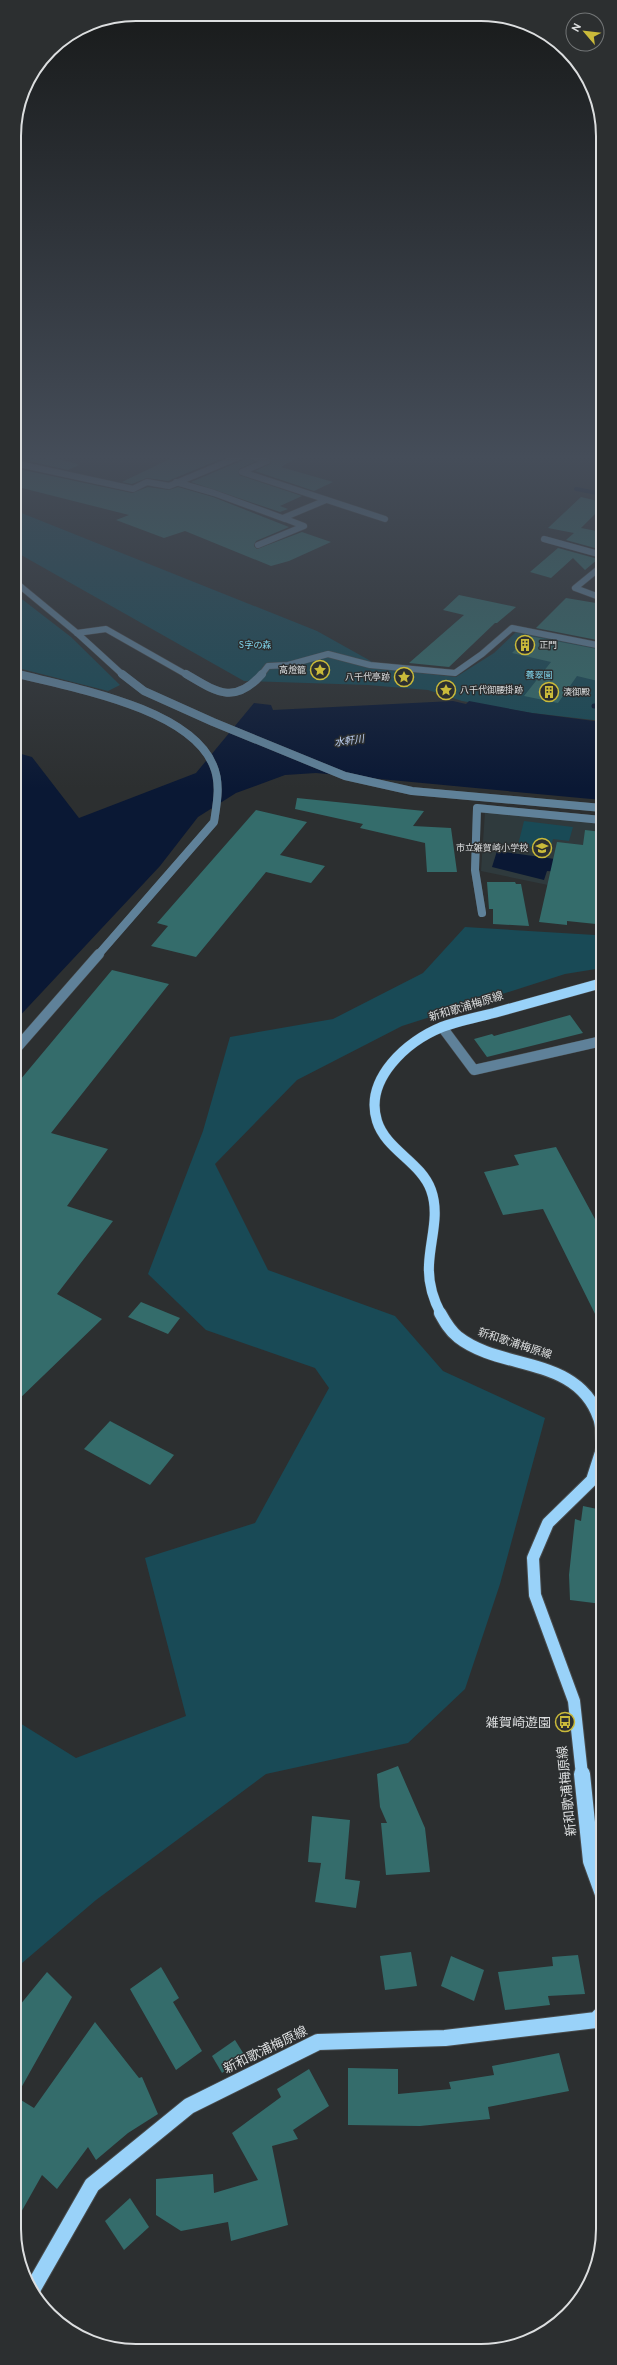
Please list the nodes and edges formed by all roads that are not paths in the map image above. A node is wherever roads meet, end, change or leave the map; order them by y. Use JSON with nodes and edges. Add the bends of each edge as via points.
{"nodes":[{"id":1,"x":596,"y":571,"type":"edge"},
{"id":2,"x":21,"y":587,"type":"edge"},
{"id":3,"x":596,"y":596,"type":"edge"},
{"id":4,"x":77,"y":633,"type":"junction"},
{"id":5,"x":596,"y":645,"type":"edge"},
{"id":6,"x":21,"y":675,"type":"edge"},
{"id":7,"x":596,"y":807,"type":"edge"},
{"id":8,"x":596,"y":819,"type":"edge"},
{"id":9,"x":482,"y":913,"type":"dead end"},
{"id":10,"x":596,"y":985,"type":"edge"},
{"id":11,"x":442,"y":1027,"type":"junction"},
{"id":12,"x":596,"y":1042,"type":"edge"},
{"id":13,"x":21,"y":1043,"type":"edge"},
{"id":14,"x":596,"y":1413,"type":"edge"},
{"id":15,"x":596,"y":1468,"type":"edge"},
{"id":16,"x":596,"y":1875,"type":"edge"},
{"id":17,"x":596,"y":2020,"type":"edge"},
{"id":18,"x":35,"y":2284,"type":"edge"}],
"edges":[{"from":1,"to":3,"type":"street","via":[[574,588]]},
{"from":2,"to":4,"type":"street"},
{"from":4,"to":5,"type":"street","via":[[106,629],[219,693],[238,693],[257,680],[268,666],[288,665],[328,654],[370,665],[456,673],[512,628]]},
{"from":4,"to":7,"type":"street","via":[[110,665],[144,691],[345,776],[396,788]]},
{"from":6,"to":13,"type":"street","via":[[130,703],[169,722],[192,737],[210,758],[219,795],[214,822]]},
{"from":8,"to":9,"type":"street","via":[[477,808],[475,870]]},
{"from":10,"to":11,"type":"main road","name":"新和歌浦梅原線"},
{"from":11,"to":12,"type":"street","via":[[474,1070]]},
{"from":11,"to":14,"type":"main road","name":"新和歌浦梅原線","via":[[420,1038],[391,1062],[380,1080],[375,1116],[381,1130],[400,1152],[423,1172],[431,1189],[436,1216],[429,1274],[441,1315],[452,1332],[471,1346],[556,1372],[583,1391]]},
{"from":15,"to":16,"type":"main road","name":"新和歌浦梅原線","via":[[592,1480],[548,1523],[533,1558],[535,1595],[574,1701],[591,1861]]},
{"from":17,"to":18,"type":"main road","name":"新和歌浦梅原線","via":[[445,2038],[318,2042],[189,2106],[92,2185]]}]}
